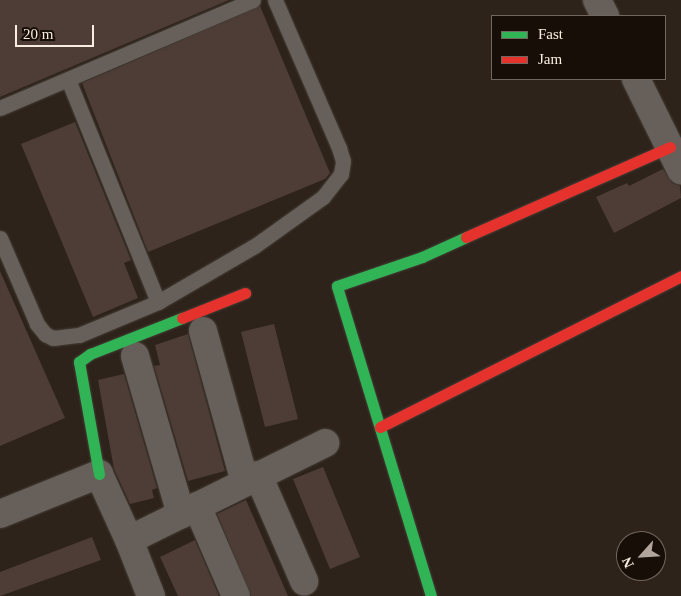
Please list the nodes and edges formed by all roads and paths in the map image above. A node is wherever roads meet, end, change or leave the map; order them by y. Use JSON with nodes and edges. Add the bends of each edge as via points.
{"nodes":[{"id":1,"x":252,"y":0,"type":"edge"},
{"id":2,"x":275,"y":0,"type":"edge"},
{"id":3,"x":597,"y":0,"type":"edge"},
{"id":4,"x":604,"y":15,"type":"edge"},
{"id":5,"x":68,"y":79,"type":"junction"},
{"id":6,"x":636,"y":80,"type":"edge"},
{"id":7,"x":0,"y":108,"type":"edge"},
{"id":8,"x":675,"y":159,"type":"edge"},
{"id":9,"x":0,"y":238,"type":"edge"},
{"id":10,"x":681,"y":276,"type":"edge"},
{"id":11,"x":245,"y":293,"type":"dead end"},
{"id":12,"x":158,"y":302,"type":"junction"},
{"id":13,"x":203,"y":331,"type":"dead end"},
{"id":14,"x":135,"y":356,"type":"dead end"},
{"id":15,"x":380,"y":427,"type":"junction"},
{"id":16,"x":325,"y":442,"type":"dead end"},
{"id":17,"x":99,"y":474,"type":"junction"},
{"id":18,"x":252,"y":478,"type":"junction"},
{"id":19,"x":189,"y":510,"type":"junction"},
{"id":20,"x":0,"y":514,"type":"edge"},
{"id":21,"x":129,"y":540,"type":"junction"},
{"id":22,"x":304,"y":581,"type":"dead end"},
{"id":23,"x":152,"y":596,"type":"edge"},
{"id":24,"x":236,"y":596,"type":"edge"},
{"id":25,"x":431,"y":596,"type":"edge"}],
"edges":[{"from":1,"to":5,"type":"lane"},
{"from":2,"to":12,"type":"lane","via":[[339,148],[343,161],[341,174],[323,197],[256,245]]},
{"from":3,"to":4,"type":"street"},
{"from":5,"to":7,"type":"lane"},
{"from":5,"to":12,"type":"lane"},
{"from":6,"to":8,"type":"street"},
{"from":8,"to":15,"type":"street","via":[[422,257],[337,286]]},
{"from":9,"to":12,"type":"lane","via":[[37,324],[53,338],[79,335]]},
{"from":10,"to":15,"type":"street"},
{"from":11,"to":17,"type":"street","via":[[90,354],[80,362]]},
{"from":13,"to":18,"type":"street"},
{"from":14,"to":19,"type":"street"},
{"from":15,"to":25,"type":"street"},
{"from":16,"to":18,"type":"street"},
{"from":17,"to":20,"type":"street"},
{"from":17,"to":21,"type":"street"},
{"from":18,"to":19,"type":"street"},
{"from":18,"to":22,"type":"street"},
{"from":19,"to":21,"type":"street"},
{"from":19,"to":24,"type":"street"},
{"from":21,"to":23,"type":"street"}]}
